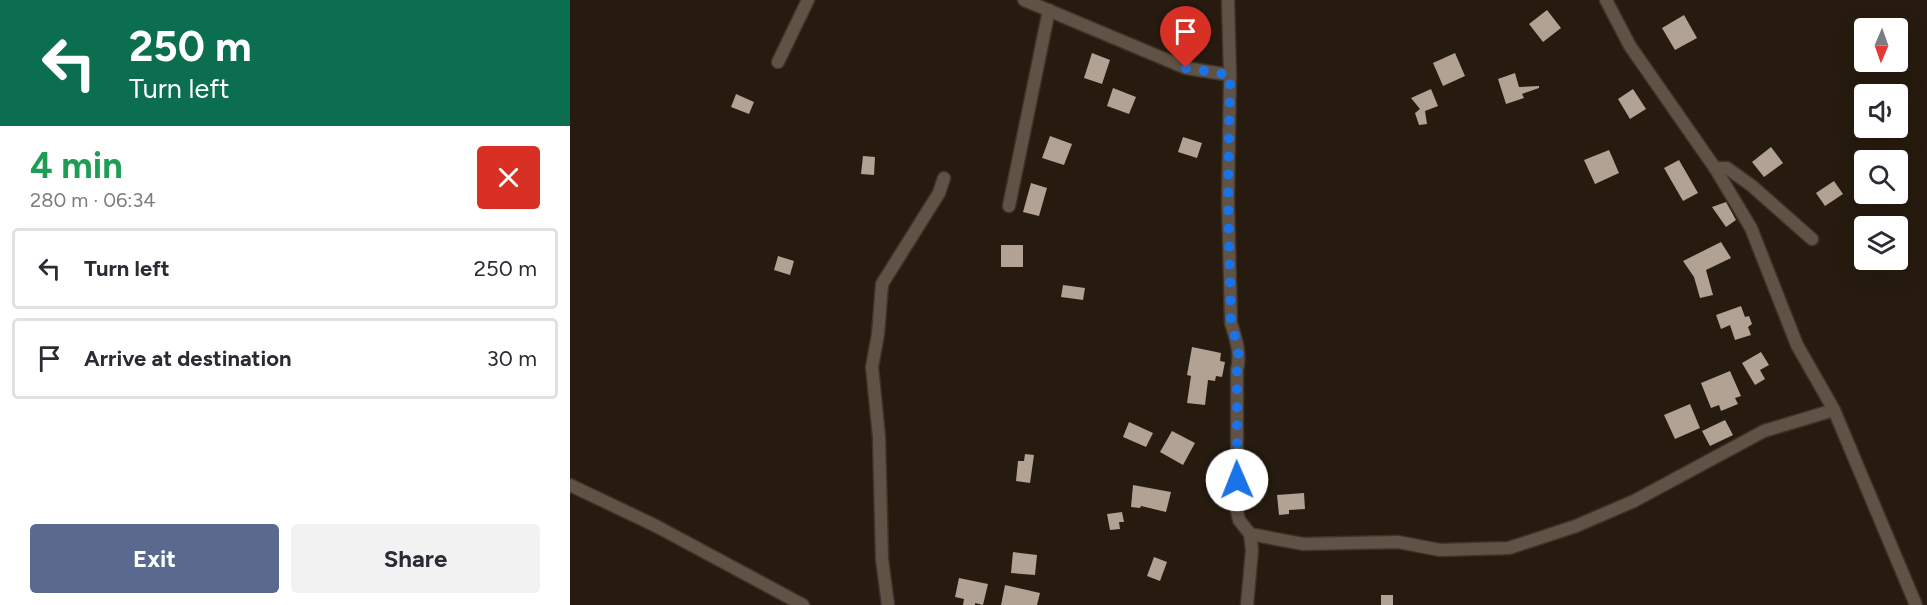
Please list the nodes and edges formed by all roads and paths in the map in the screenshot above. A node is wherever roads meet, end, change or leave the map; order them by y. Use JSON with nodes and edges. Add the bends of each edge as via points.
{"nodes":[{"id":1,"x":808,"y":0,"type":"edge"},
{"id":2,"x":1024,"y":0,"type":"edge"},
{"id":3,"x":1228,"y":0,"type":"edge"},
{"id":4,"x":1606,"y":0,"type":"edge"},
{"id":5,"x":1049,"y":10,"type":"junction"},
{"id":6,"x":778,"y":62,"type":"dead end"},
{"id":7,"x":1230,"y":75,"type":"junction"},
{"id":8,"x":1715,"y":168,"type":"junction"},
{"id":9,"x":944,"y":178,"type":"dead end"},
{"id":10,"x":1009,"y":206,"type":"dead end"},
{"id":11,"x":1812,"y":239,"type":"dead end"},
{"id":12,"x":1834,"y":410,"type":"junction"},
{"id":13,"x":570,"y":485,"type":"edge"},
{"id":14,"x":1250,"y":534,"type":"junction"},
{"id":15,"x":803,"y":605,"type":"edge"},
{"id":16,"x":888,"y":605,"type":"edge"},
{"id":17,"x":1247,"y":605,"type":"edge"},
{"id":18,"x":1916,"y":605,"type":"edge"}],
"edges":[{"from":1,"to":6,"type":"street"},
{"from":2,"to":5,"type":"street"},
{"from":3,"to":7,"type":"street"},
{"from":4,"to":8,"type":"street","via":[[1630,46]]},
{"from":5,"to":7,"type":"street","via":[[1186,68]]},
{"from":5,"to":10,"type":"street"},
{"from":7,"to":14,"type":"street","via":[[1231,324],[1239,361],[1237,511]]},
{"from":8,"to":11,"type":"street","via":[[1727,168],[1752,186]]},
{"from":8,"to":12,"type":"street","via":[[1751,228],[1797,345]]},
{"from":9,"to":16,"type":"street","via":[[939,193],[882,284],[872,367]]},
{"from":12,"to":14,"type":"street","via":[[1764,431],[1634,501],[1509,548],[1440,550],[1398,542],[1303,544]]},
{"from":12,"to":18,"type":"street"},
{"from":13,"to":15,"type":"street"},
{"from":14,"to":17,"type":"street"}]}
